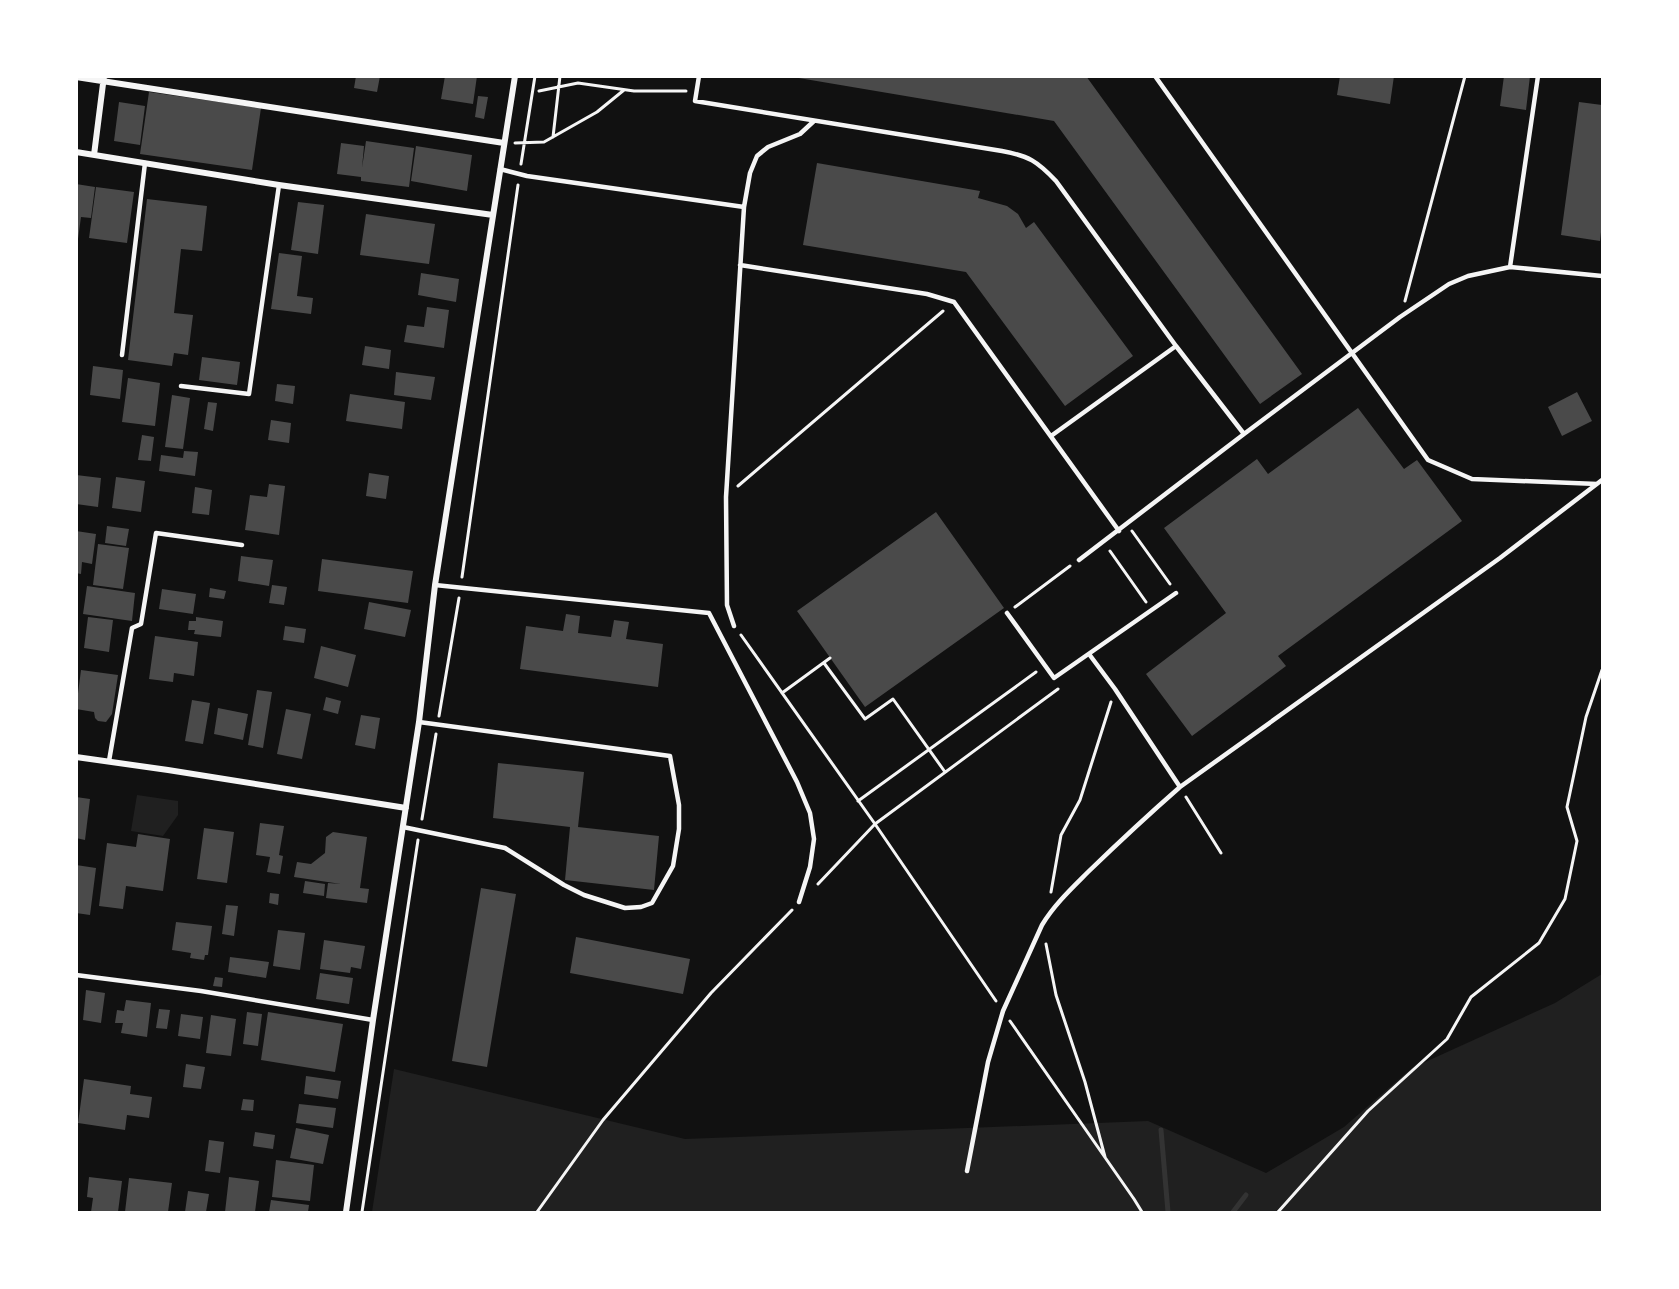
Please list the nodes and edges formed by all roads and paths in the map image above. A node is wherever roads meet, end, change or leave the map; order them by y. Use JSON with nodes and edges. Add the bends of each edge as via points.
{"nodes":[{"id":1,"x":515,"y":76,"type":"edge"},
{"id":2,"x":535,"y":76,"type":"edge"},
{"id":3,"x":560,"y":76,"type":"edge"},
{"id":4,"x":699,"y":76,"type":"edge"},
{"id":5,"x":1155,"y":76,"type":"edge"},
{"id":6,"x":1465,"y":76,"type":"edge"},
{"id":7,"x":1538,"y":76,"type":"edge"},
{"id":8,"x":76,"y":77,"type":"edge"},
{"id":9,"x":104,"y":79,"type":"edge"},
{"id":10,"x":558,"y":87,"type":"junction"},
{"id":11,"x":625,"y":90,"type":"junction"},
{"id":12,"x":539,"y":91,"type":"dead end"},
{"id":13,"x":697,"y":91,"type":"junction"},
{"id":14,"x":814,"y":121,"type":"junction"},
{"id":15,"x":553,"y":137,"type":"junction"},
{"id":16,"x":504,"y":143,"type":"junction"},
{"id":17,"x":525,"y":143,"type":"junction"},
{"id":18,"x":76,"y":152,"type":"edge"},
{"id":19,"x":94,"y":155,"type":"junction"},
{"id":20,"x":145,"y":163,"type":"junction"},
{"id":21,"x":500,"y":169,"type":"junction"},
{"id":22,"x":520,"y":174,"type":"junction"},
{"id":23,"x":279,"y":185,"type":"junction"},
{"id":24,"x":744,"y":207,"type":"junction"},
{"id":25,"x":493,"y":215,"type":"junction"},
{"id":26,"x":740,"y":265,"type":"junction"},
{"id":27,"x":1510,"y":267,"type":"junction"},
{"id":28,"x":1602,"y":276,"type":"edge"},
{"id":29,"x":954,"y":302,"type":"junction"},
{"id":30,"x":1401,"y":318,"type":"junction"},
{"id":31,"x":1176,"y":345,"type":"junction"},
{"id":32,"x":1353,"y":353,"type":"junction"},
{"id":33,"x":122,"y":355,"type":"dead end"},
{"id":34,"x":182,"y":386,"type":"dead end"},
{"id":35,"x":1244,"y":434,"type":"junction"},
{"id":36,"x":1051,"y":436,"type":"junction"},
{"id":37,"x":1602,"y":480,"type":"edge"},
{"id":38,"x":1597,"y":484,"type":"junction"},
{"id":39,"x":726,"y":497,"type":"junction"},
{"id":40,"x":1127,"y":525,"type":"junction"},
{"id":41,"x":1119,"y":531,"type":"junction"},
{"id":42,"x":1104,"y":542,"type":"junction"},
{"id":43,"x":242,"y":545,"type":"dead end"},
{"id":44,"x":1079,"y":560,"type":"joint"},
{"id":45,"x":435,"y":585,"type":"junction"},
{"id":46,"x":461,"y":586,"type":"junction"},
{"id":47,"x":1176,"y":593,"type":"joint"},
{"id":48,"x":1028,"y":597,"type":"dead end"},
{"id":49,"x":1152,"y":610,"type":"junction"},
{"id":50,"x":1007,"y":613,"type":"dead end"},
{"id":51,"x":734,"y":626,"type":"joint"},
{"id":52,"x":1089,"y":654,"type":"junction"},
{"id":53,"x":830,"y":657,"type":"dead end"},
{"id":54,"x":824,"y":663,"type":"junction"},
{"id":55,"x":1045,"y":666,"type":"junction"},
{"id":56,"x":1602,"y":670,"type":"edge"},
{"id":57,"x":1054,"y":678,"type":"junction"},
{"id":58,"x":1115,"y":689,"type":"junction"},
{"id":59,"x":782,"y":693,"type":"junction"},
{"id":60,"x":419,"y":722,"type":"junction"},
{"id":61,"x":438,"y":724,"type":"junction"},
{"id":62,"x":929,"y":750,"type":"junction"},
{"id":63,"x":76,"y":757,"type":"edge"},
{"id":64,"x":109,"y":761,"type":"junction"},
{"id":65,"x":945,"y":772,"type":"junction"},
{"id":66,"x":1180,"y":788,"type":"junction"},
{"id":67,"x":406,"y":808,"type":"junction"},
{"id":68,"x":403,"y":827,"type":"junction"},
{"id":69,"x":420,"y":830,"type":"junction"},
{"id":70,"x":1221,"y":853,"type":"dead end"},
{"id":71,"x":816,"y":886,"type":"dead end"},
{"id":72,"x":799,"y":902,"type":"joint"},
{"id":73,"x":1049,"y":913,"type":"junction"},
{"id":74,"x":1042,"y":925,"type":"junction"},
{"id":75,"x":76,"y":975,"type":"edge"},
{"id":76,"x":373,"y":1020,"type":"junction"},
{"id":77,"x":1106,"y":1160,"type":"dead end"},
{"id":78,"x":967,"y":1171,"type":"dead end"},
{"id":79,"x":346,"y":1212,"type":"edge"},
{"id":80,"x":362,"y":1212,"type":"edge"},
{"id":81,"x":537,"y":1212,"type":"edge"},
{"id":82,"x":1278,"y":1212,"type":"edge"}],
"edges":[{"from":1,"to":16,"type":"street"},
{"from":2,"to":17,"type":"path"},
{"from":3,"to":10,"type":"path"},
{"from":4,"to":13,"type":"lane"},
{"from":5,"to":32,"type":"lane"},
{"from":6,"to":30,"type":"path"},
{"from":7,"to":27,"type":"lane"},
{"from":8,"to":9,"type":"street"},
{"from":9,"to":16,"type":"street"},
{"from":9,"to":19,"type":"street"},
{"from":10,"to":11,"type":"path","via":[[578,83]]},
{"from":10,"to":12,"type":"path"},
{"from":10,"to":15,"type":"path"},
{"from":11,"to":13,"type":"path"},
{"from":11,"to":15,"type":"path","via":[[597,112]]},
{"from":13,"to":14,"type":"lane","via":[[695,101]]},
{"from":14,"to":24,"type":"lane","via":[[800,134],[768,147],[757,156]]},
{"from":14,"to":31,"type":"lane","via":[[1002,151],[1033,160],[1056,181]]},
{"from":15,"to":17,"type":"path"},
{"from":16,"to":17,"type":"path"},
{"from":16,"to":21,"type":"street"},
{"from":17,"to":22,"type":"path"},
{"from":18,"to":19,"type":"street"},
{"from":19,"to":20,"type":"street"},
{"from":20,"to":23,"type":"street"},
{"from":20,"to":33,"type":"lane"},
{"from":21,"to":22,"type":"lane"},
{"from":21,"to":25,"type":"street"},
{"from":22,"to":24,"type":"lane"},
{"from":22,"to":46,"type":"path"},
{"from":23,"to":25,"type":"street"},
{"from":23,"to":34,"type":"lane","via":[[249,394]]},
{"from":24,"to":26,"type":"lane"},
{"from":25,"to":45,"type":"street"},
{"from":26,"to":29,"type":"lane","via":[[927,294]]},
{"from":26,"to":39,"type":"lane"},
{"from":27,"to":28,"type":"lane"},
{"from":27,"to":30,"type":"lane","via":[[1449,284]]},
{"from":29,"to":36,"type":"lane"},
{"from":29,"to":39,"type":"path"},
{"from":30,"to":32,"type":"lane"},
{"from":31,"to":35,"type":"lane"},
{"from":31,"to":36,"type":"lane"},
{"from":32,"to":35,"type":"lane"},
{"from":32,"to":38,"type":"lane","via":[[1428,460],[1473,479]]},
{"from":35,"to":40,"type":"lane"},
{"from":36,"to":41,"type":"lane"},
{"from":37,"to":38,"type":"lane"},
{"from":38,"to":66,"type":"lane"},
{"from":39,"to":51,"type":"lane","via":[[727,605]]},
{"from":40,"to":41,"type":"lane"},
{"from":40,"to":47,"type":"path"},
{"from":41,"to":42,"type":"lane"},
{"from":42,"to":44,"type":"lane"},
{"from":42,"to":49,"type":"path"},
{"from":43,"to":64,"type":"lane","via":[[156,533],[141,624],[132,628]]},
{"from":44,"to":48,"type":"path"},
{"from":45,"to":46,"type":"lane"},
{"from":45,"to":60,"type":"street"},
{"from":46,"to":61,"type":"path"},
{"from":46,"to":72,"type":"lane","via":[[709,613],[810,813],[814,839]]},
{"from":47,"to":49,"type":"lane"},
{"from":49,"to":52,"type":"lane"},
{"from":50,"to":55,"type":"lane"},
{"from":51,"to":59,"type":"path"},
{"from":52,"to":57,"type":"lane"},
{"from":52,"to":58,"type":"lane"},
{"from":53,"to":54,"type":"path"},
{"from":54,"to":59,"type":"path"},
{"from":54,"to":62,"type":"path","via":[[865,719],[893,699]]},
{"from":55,"to":57,"type":"lane"},
{"from":55,"to":62,"type":"path"},
{"from":56,"to":82,"type":"path","via":[[1586,717],[1568,807],[1577,841],[1565,899],[1539,942],[1471,997],[1447,1039],[1368,1111]]},
{"from":57,"to":65,"type":"path","via":[[1058,689]]},
{"from":58,"to":66,"type":"lane"},
{"from":58,"to":73,"type":"path","via":[[1080,800],[1061,835]]},
{"from":59,"to":62,"type":"path","via":[[858,801]]},
{"from":60,"to":61,"type":"lane"},
{"from":60,"to":67,"type":"street"},
{"from":61,"to":69,"type":"path"},
{"from":61,"to":69,"type":"lane","via":[[670,756],[680,805],[673,866],[652,903],[625,908],[564,885],[505,848]]},
{"from":62,"to":65,"type":"path"},
{"from":63,"to":64,"type":"street"},
{"from":64,"to":67,"type":"street"},
{"from":65,"to":71,"type":"path","via":[[875,824]]},
{"from":66,"to":70,"type":"path"},
{"from":66,"to":73,"type":"lane","via":[[1128,832]]},
{"from":67,"to":68,"type":"street"},
{"from":68,"to":69,"type":"lane"},
{"from":68,"to":76,"type":"street"},
{"from":69,"to":80,"type":"path"},
{"from":72,"to":81,"type":"path","via":[[711,993],[603,1120]]},
{"from":73,"to":74,"type":"lane"},
{"from":74,"to":77,"type":"path","via":[[1056,995]]},
{"from":74,"to":78,"type":"lane","via":[[1004,1011],[988,1062]]},
{"from":75,"to":76,"type":"lane"},
{"from":76,"to":79,"type":"street"}]}
